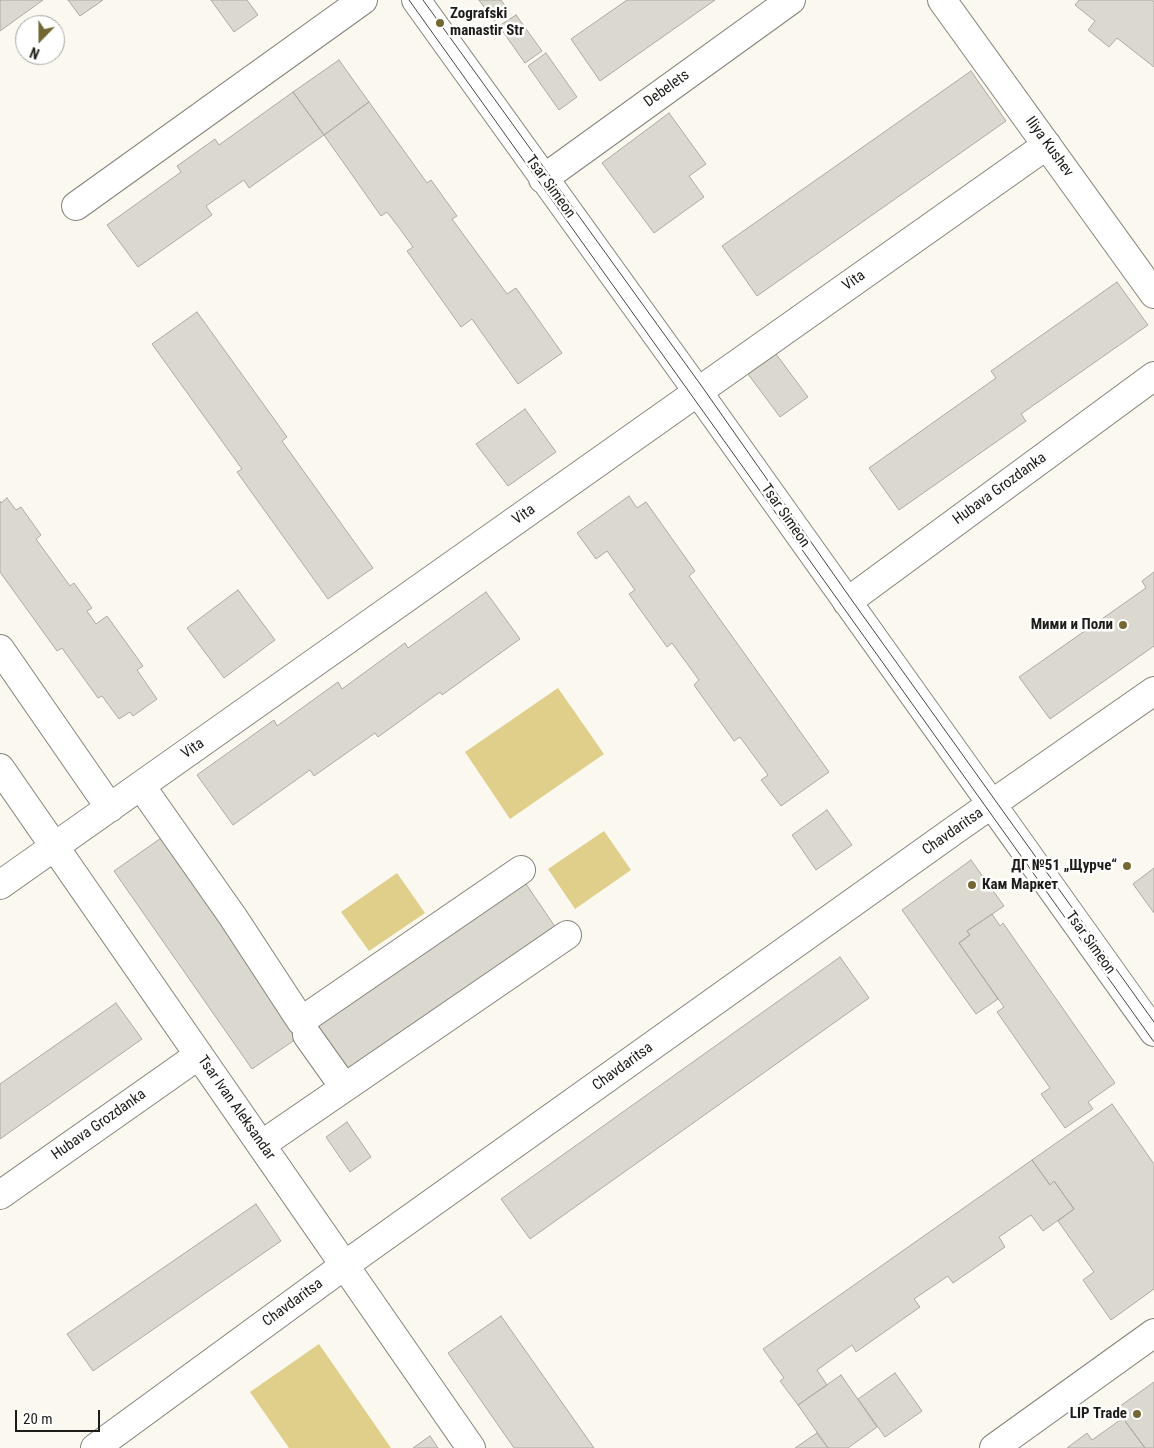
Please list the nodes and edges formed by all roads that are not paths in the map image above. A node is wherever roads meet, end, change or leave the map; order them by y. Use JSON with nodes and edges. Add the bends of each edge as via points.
{"nodes":[{"id":1,"x":363,"y":0,"type":"edge"},
{"id":2,"x":416,"y":0,"type":"edge"},
{"id":3,"x":791,"y":0,"type":"edge"},
{"id":4,"x":942,"y":0,"type":"edge"},
{"id":5,"x":1047,"y":145,"type":"junction"},
{"id":6,"x":544,"y":178,"type":"junction"},
{"id":7,"x":76,"y":206,"type":"dead end"},
{"id":8,"x":1154,"y":294,"type":"edge"},
{"id":9,"x":1154,"y":376,"type":"edge"},
{"id":10,"x":698,"y":392,"type":"junction"},
{"id":11,"x":847,"y":602,"type":"junction"},
{"id":12,"x":0,"y":649,"type":"edge"},
{"id":13,"x":1154,"y":691,"type":"edge"},
{"id":14,"x":0,"y":768,"type":"edge"},
{"id":15,"x":141,"y":786,"type":"junction"},
{"id":16,"x":991,"y":804,"type":"junction"},
{"id":17,"x":110,"y":808,"type":"junction"},
{"id":18,"x":55,"y":847,"type":"junction"},
{"id":19,"x":521,"y":870,"type":"dead end"},
{"id":20,"x":0,"y":885,"type":"edge"},
{"id":21,"x":567,"y":935,"type":"dead end"},
{"id":22,"x":1154,"y":1032,"type":"edge"},
{"id":23,"x":307,"y":1035,"type":"dead end"},
{"id":24,"x":199,"y":1055,"type":"junction"},
{"id":25,"x":344,"y":1087,"type":"junction"},
{"id":26,"x":261,"y":1145,"type":"junction"},
{"id":27,"x":0,"y":1195,"type":"edge"},
{"id":28,"x":345,"y":1265,"type":"junction"},
{"id":29,"x":1154,"y":1333,"type":"edge"},
{"id":30,"x":95,"y":1448,"type":"edge"},
{"id":31,"x":471,"y":1448,"type":"edge"},
{"id":32,"x":994,"y":1448,"type":"edge"}],
"edges":[{"from":1,"to":7,"type":"street"},
{"from":2,"to":6,"type":"street","name":"Tsar Simeon"},
{"from":3,"to":6,"type":"street","name":"Debelets"},
{"from":4,"to":5,"type":"street","name":"Iliya Kushev"},
{"from":5,"to":8,"type":"street","name":"Iliya Kushev"},
{"from":5,"to":10,"type":"street","name":"Vita"},
{"from":6,"to":10,"type":"street","name":"Tsar Simeon"},
{"from":9,"to":11,"type":"street","name":"Hubava Grozdanka"},
{"from":10,"to":11,"type":"street","name":"Tsar Simeon"},
{"from":10,"to":15,"type":"street","name":"Vita"},
{"from":11,"to":16,"type":"street","name":"Tsar Simeon"},
{"from":12,"to":17,"type":"street"},
{"from":13,"to":16,"type":"street","name":"Chavdaritsa"},
{"from":14,"to":18,"type":"street","name":"Tsar Ivan Aleksandar"},
{"from":15,"to":17,"type":"street","name":"Vita"},
{"from":15,"to":19,"type":"street","via":[[301,1021]]},
{"from":16,"to":22,"type":"street","name":"Tsar Simeon"},
{"from":16,"to":28,"type":"street","name":"Chavdaritsa"},
{"from":17,"to":18,"type":"street","name":"Vita"},
{"from":18,"to":20,"type":"street","name":"Vita"},
{"from":18,"to":24,"type":"street","name":"Tsar Ivan Aleksandar"},
{"from":21,"to":25,"type":"street"},
{"from":23,"to":25,"type":"street"},
{"from":24,"to":26,"type":"street","name":"Tsar Ivan Aleksandar"},
{"from":24,"to":27,"type":"street","name":"Hubava Grozdanka"},
{"from":25,"to":26,"type":"street"},
{"from":26,"to":28,"type":"street","name":"Tsar Ivan Aleksandar"},
{"from":28,"to":30,"type":"street","name":"Chavdaritsa"},
{"from":28,"to":31,"type":"street","name":"Tsar Ivan Aleksandar"},
{"from":29,"to":32,"type":"street"}]}
